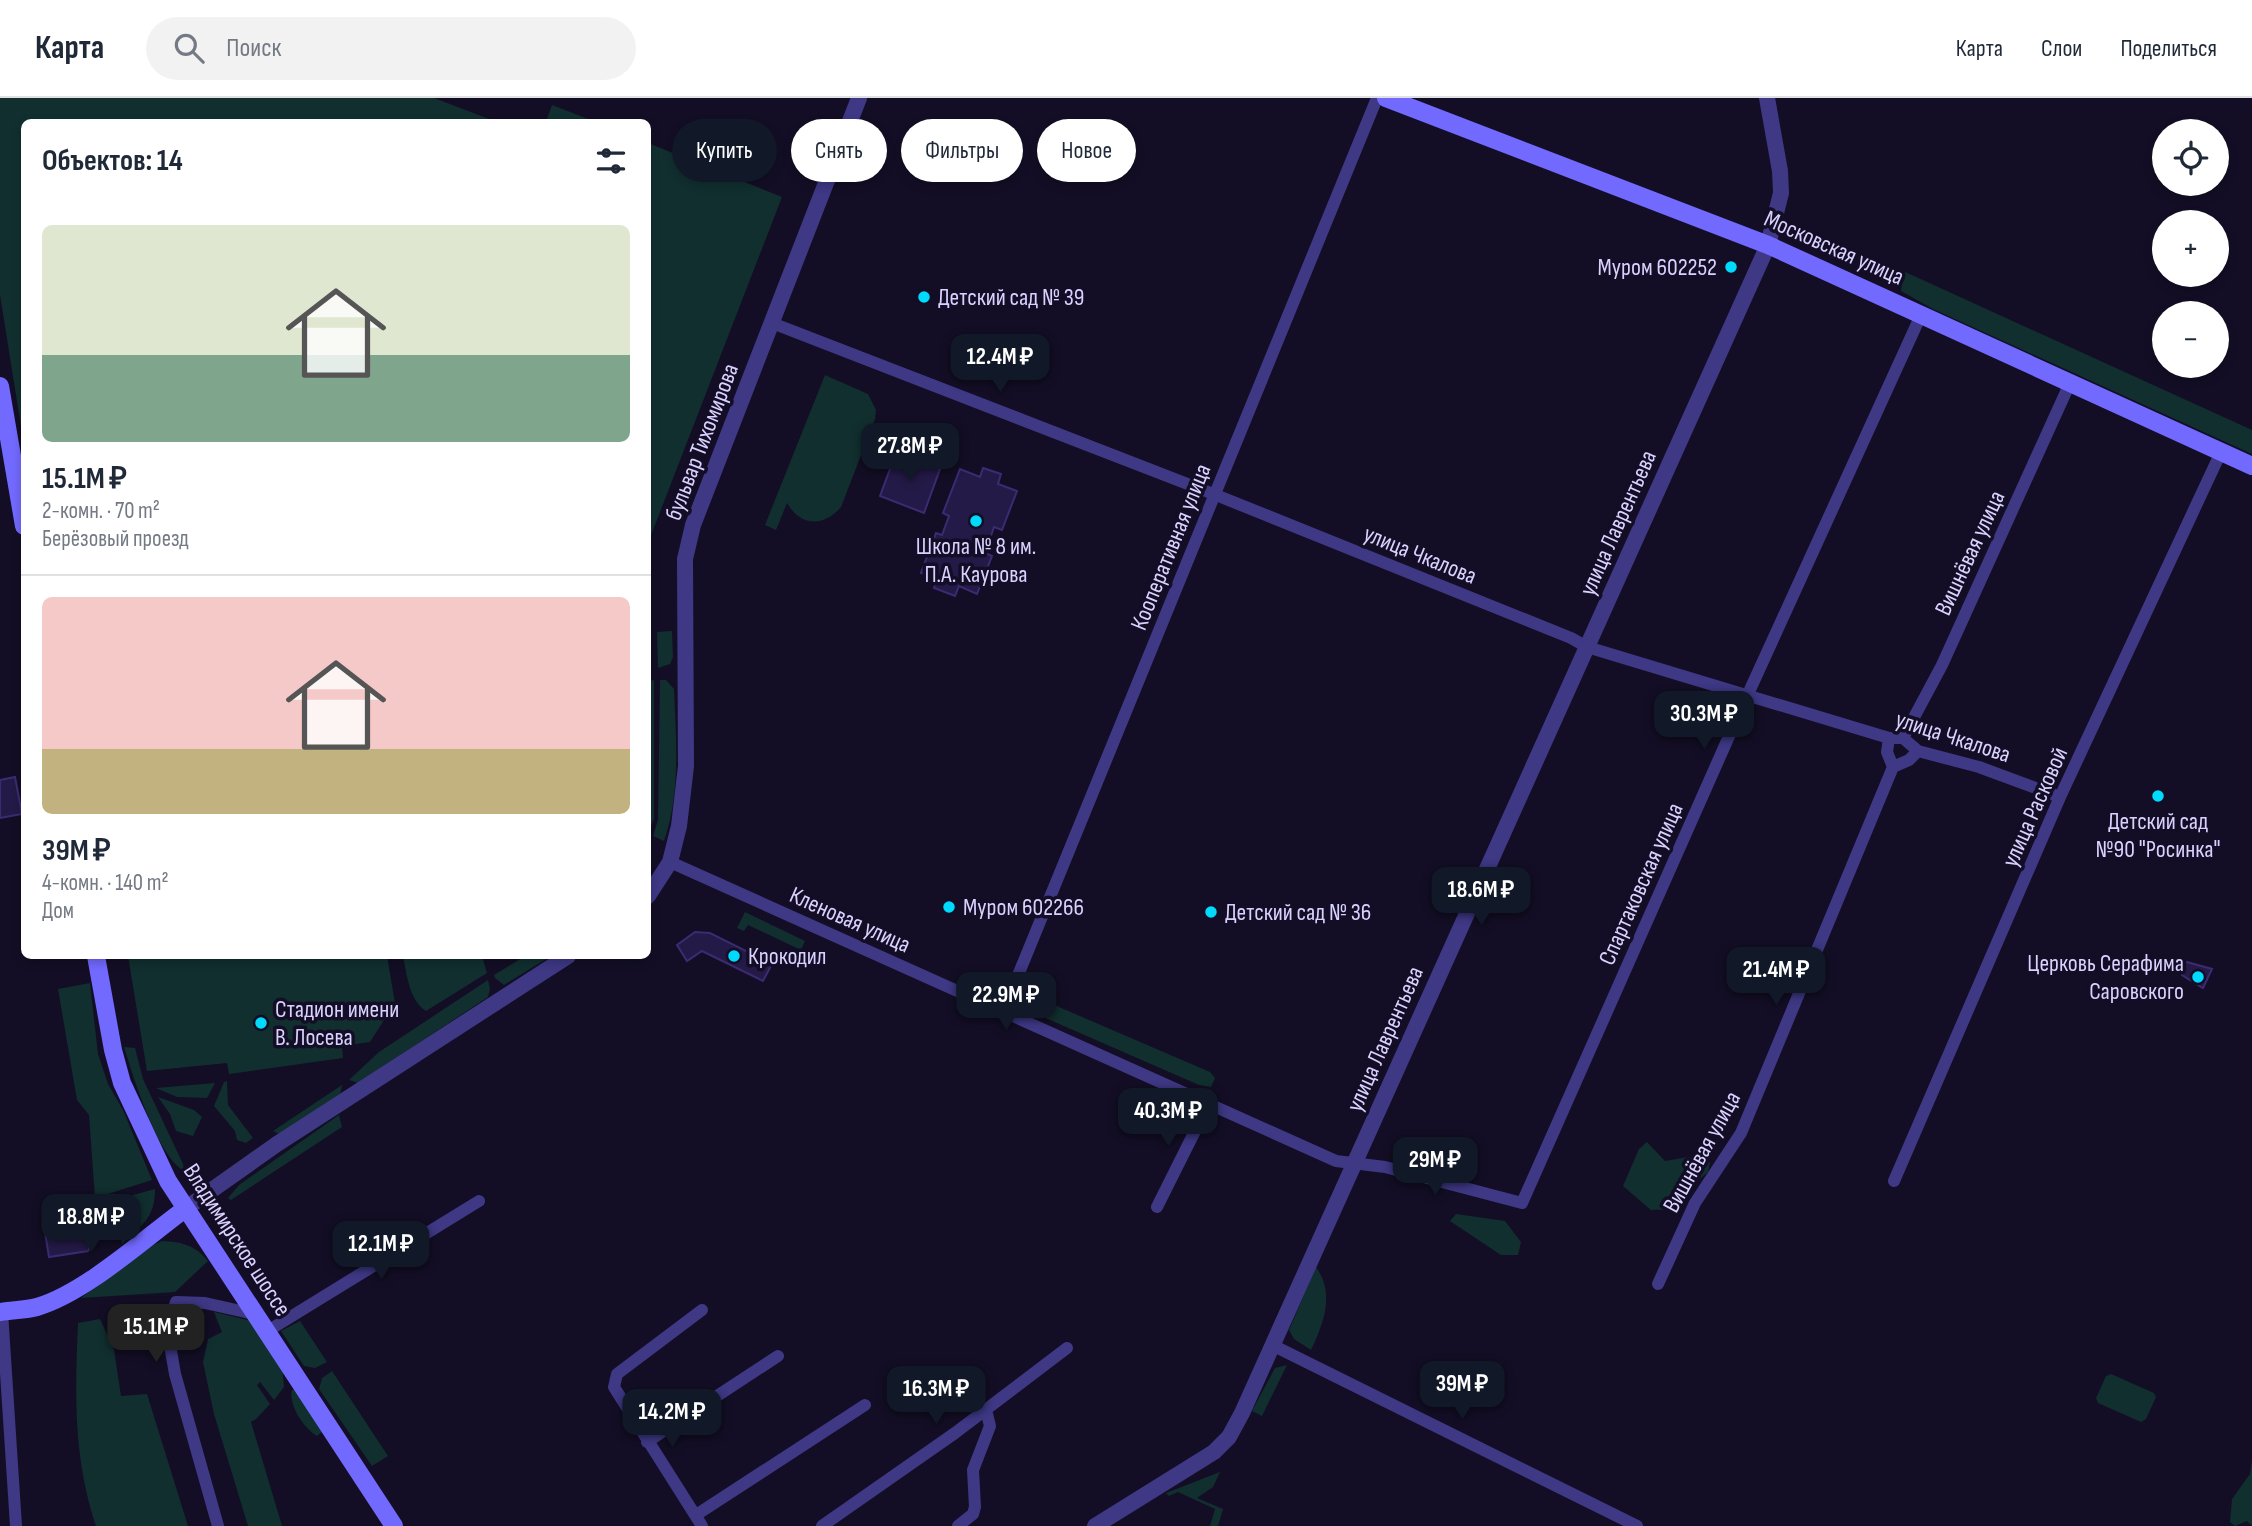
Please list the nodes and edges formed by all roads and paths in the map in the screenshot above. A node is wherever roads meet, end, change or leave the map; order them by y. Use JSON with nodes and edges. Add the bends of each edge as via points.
{"nodes":[{"id":1,"x":859,"y":98,"type":"edge"},
{"id":2,"x":1377,"y":98,"type":"edge"},
{"id":3,"x":1385,"y":98,"type":"edge"},
{"id":4,"x":1767,"y":98,"type":"edge"},
{"id":5,"x":1768,"y":245,"type":"junction"},
{"id":6,"x":1922,"y":314,"type":"junction"},
{"id":7,"x":772,"y":323,"type":"junction"},
{"id":8,"x":2070,"y":383,"type":"junction"},
{"id":9,"x":0,"y":392,"type":"edge"},
{"id":10,"x":2221,"y":452,"type":"junction"},
{"id":11,"x":2252,"y":466,"type":"edge"},
{"id":12,"x":1216,"y":495,"type":"junction"},
{"id":13,"x":21,"y":509,"type":"edge"},
{"id":14,"x":1587,"y":647,"type":"junction"},
{"id":15,"x":1748,"y":696,"type":"junction"},
{"id":16,"x":1896,"y":738,"type":"junction"},
{"id":17,"x":1918,"y":751,"type":"junction"},
{"id":18,"x":1894,"y":767,"type":"junction"},
{"id":19,"x":2060,"y":797,"type":"junction"},
{"id":20,"x":670,"y":862,"type":"junction"},
{"id":21,"x":651,"y":891,"type":"edge"},
{"id":22,"x":97,"y":959,"type":"edge"},
{"id":23,"x":563,"y":959,"type":"edge"},
{"id":24,"x":1003,"y":1012,"type":"junction"},
{"id":25,"x":1208,"y":1105,"type":"junction"},
{"id":26,"x":1354,"y":1163,"type":"junction"},
{"id":27,"x":1894,"y":1181,"type":"dead end"},
{"id":28,"x":479,"y":1201,"type":"dead end"},
{"id":29,"x":1522,"y":1203,"type":"joint"},
{"id":30,"x":1157,"y":1207,"type":"dead end"},
{"id":31,"x":185,"y":1209,"type":"junction"},
{"id":32,"x":1658,"y":1284,"type":"dead end"},
{"id":33,"x":702,"y":1310,"type":"dead end"},
{"id":34,"x":1,"y":1312,"type":"edge"},
{"id":35,"x":254,"y":1314,"type":"junction"},
{"id":36,"x":266,"y":1332,"type":"junction"},
{"id":37,"x":1272,"y":1345,"type":"junction"},
{"id":38,"x":1067,"y":1348,"type":"dead end"},
{"id":39,"x":778,"y":1356,"type":"dead end"},
{"id":40,"x":865,"y":1405,"type":"dead end"},
{"id":41,"x":985,"y":1410,"type":"junction"},
{"id":42,"x":647,"y":1442,"type":"junction"},
{"id":43,"x":699,"y":1521,"type":"edge"},
{"id":44,"x":16,"y":1526,"type":"edge"},
{"id":45,"x":218,"y":1526,"type":"edge"},
{"id":46,"x":394,"y":1526,"type":"edge"},
{"id":47,"x":822,"y":1526,"type":"edge"},
{"id":48,"x":958,"y":1526,"type":"edge"},
{"id":49,"x":1095,"y":1526,"type":"edge"},
{"id":50,"x":1637,"y":1526,"type":"edge"}],
"edges":[{"from":1,"to":7,"type":"street","name":"бульвар Тихомирова"},
{"from":2,"to":12,"type":"street","name":"Кооперативная улица"},
{"from":3,"to":5,"type":"main road","name":"Московская улица"},
{"from":4,"to":5,"type":"street","name":"улица Лаврентьева","via":[[1781,193]]},
{"from":5,"to":6,"type":"main road","name":"Московская улица"},
{"from":5,"to":14,"type":"street","name":"улица Лаврентьева"},
{"from":6,"to":8,"type":"main road","name":"Московская улица"},
{"from":6,"to":15,"type":"street","name":"Спартаковская улица"},
{"from":7,"to":12,"type":"street","name":"улица Чкалова"},
{"from":7,"to":20,"type":"street","name":"бульвар Тихомирова","via":[[684,559],[685,766]]},
{"from":8,"to":10,"type":"main road","name":"Московская улица"},
{"from":8,"to":16,"type":"street","name":"Вишнёвая улица","via":[[1942,665]]},
{"from":9,"to":13,"type":"main road"},
{"from":10,"to":11,"type":"main road","name":"Московская улица"},
{"from":10,"to":19,"type":"street","name":"улица Расковой"},
{"from":12,"to":14,"type":"street","name":"улица Чкалова"},
{"from":12,"to":24,"type":"street","name":"Кооперативная улица"},
{"from":14,"to":15,"type":"street","name":"улица Чкалова"},
{"from":14,"to":26,"type":"street","name":"улица Лаврентьева"},
{"from":15,"to":16,"type":"street","name":"улица Чкалова"},
{"from":15,"to":29,"type":"street","name":"Спартаковская улица"},
{"from":16,"to":17,"type":"street","name":"улица Чкалова"},
{"from":16,"to":18,"type":"street","via":[[1887,751]]},
{"from":17,"to":18,"type":"street"},
{"from":17,"to":19,"type":"street","name":"улица Чкалова","via":[[1979,767]]},
{"from":18,"to":32,"type":"street","name":"Вишнёвая улица","via":[[1741,1133],[1695,1203]]},
{"from":19,"to":27,"type":"street","name":"улица Расковой"},
{"from":20,"to":21,"type":"street","name":"бульвар Тихомирова"},
{"from":20,"to":24,"type":"street","name":"Кленовая улица"},
{"from":22,"to":31,"type":"main road","name":"Владимирское шоссе","via":[[122,1083]]},
{"from":23,"to":31,"type":"street","via":[[277,1144]]},
{"from":24,"to":25,"type":"street","name":"Кленовая улица"},
{"from":25,"to":26,"type":"street","name":"Кленовая улица","via":[[1336,1160]]},
{"from":25,"to":30,"type":"street"},
{"from":26,"to":29,"type":"street","name":"Кленовая улица"},
{"from":26,"to":37,"type":"street","name":"улица Лаврентьева"},
{"from":28,"to":36,"type":"street"},
{"from":31,"to":34,"type":"main road","via":[[65,1295],[36,1307]]},
{"from":31,"to":35,"type":"main road","name":"Владимирское шоссе"},
{"from":33,"to":42,"type":"street","via":[[617,1374],[614,1387]]},
{"from":34,"to":44,"type":"street"},
{"from":35,"to":36,"type":"main road","name":"Владимирское шоссе"},
{"from":35,"to":45,"type":"street","via":[[205,1303],[176,1303],[167,1328],[175,1374]]},
{"from":36,"to":46,"type":"main road","name":"Владимирское шоссе"},
{"from":37,"to":49,"type":"street","name":"улица Лаврентьева","via":[[1229,1437],[1214,1452]]},
{"from":37,"to":50,"type":"street"},
{"from":38,"to":41,"type":"street"},
{"from":39,"to":42,"type":"street"},
{"from":40,"to":43,"type":"street"},
{"from":41,"to":47,"type":"street"},
{"from":41,"to":48,"type":"street","via":[[990,1426],[973,1470],[975,1507]]},
{"from":42,"to":43,"type":"street"}]}
